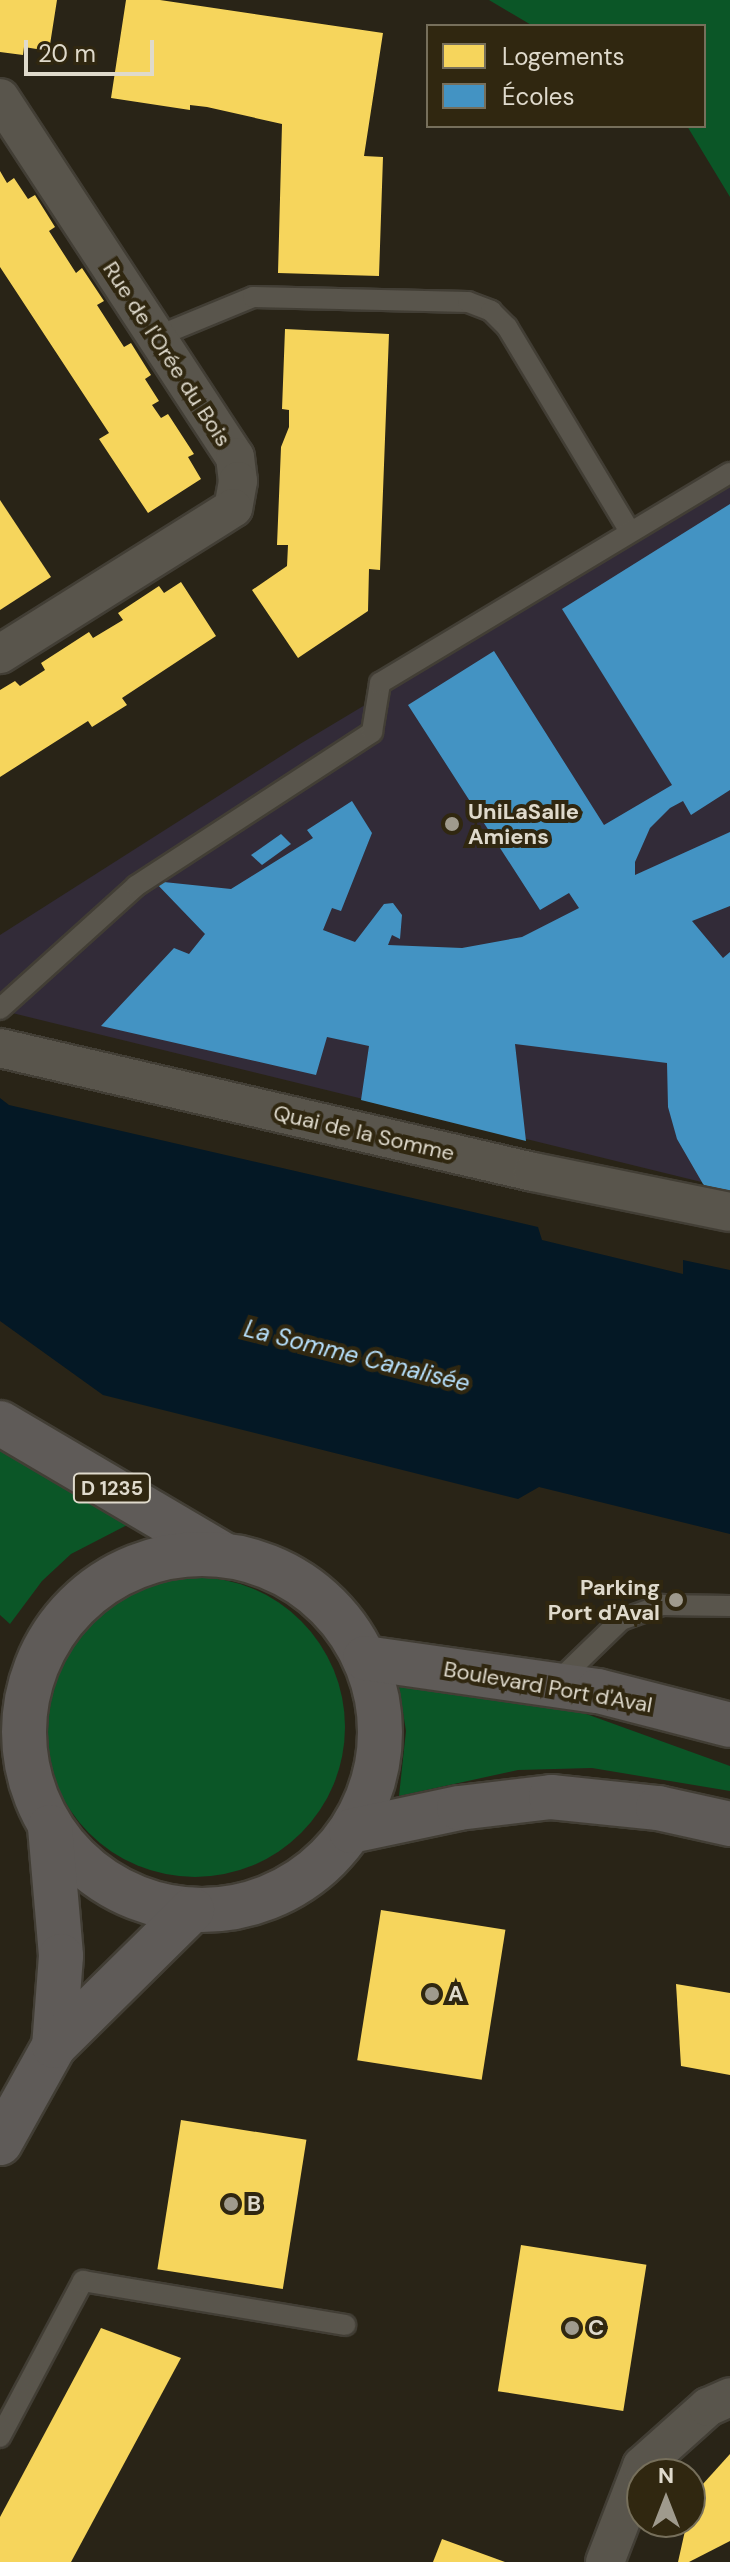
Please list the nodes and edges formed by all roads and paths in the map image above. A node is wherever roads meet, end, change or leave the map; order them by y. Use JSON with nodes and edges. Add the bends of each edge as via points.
{"nodes":[{"id":1,"x":0,"y":98,"type":"edge"},
{"id":2,"x":156,"y":337,"type":"junction"},
{"id":3,"x":730,"y":473,"type":"edge"},
{"id":4,"x":630,"y":532,"type":"junction"},
{"id":5,"x":0,"y":654,"type":"edge"},
{"id":6,"x":0,"y":1009,"type":"edge"},
{"id":7,"x":0,"y":1048,"type":"edge"},
{"id":8,"x":729,"y":1212,"type":"edge"},
{"id":9,"x":0,"y":1423,"type":"edge"},
{"id":10,"x":222,"y":1554,"type":"junction"},
{"id":11,"x":730,"y":1606,"type":"edge"},
{"id":12,"x":365,"y":1658,"type":"junction"},
{"id":13,"x":13,"y":1678,"type":"edge"},
{"id":14,"x":555,"y":1684,"type":"junction"},
{"id":15,"x":730,"y":1725,"type":"edge"},
{"id":16,"x":730,"y":1824,"type":"edge"},
{"id":17,"x":50,"y":1827,"type":"junction"},
{"id":18,"x":351,"y":1831,"type":"junction"},
{"id":19,"x":192,"y":1910,"type":"junction"},
{"id":20,"x":54,"y":2046,"type":"junction"},
{"id":21,"x":0,"y":2143,"type":"edge"},
{"id":22,"x":345,"y":2325,"type":"dead end"},
{"id":23,"x":730,"y":2397,"type":"edge"},
{"id":24,"x":0,"y":2437,"type":"edge"},
{"id":25,"x":605,"y":2562,"type":"edge"}],
"edges":[{"from":1,"to":2,"type":"street","name":"Rue de l'Orée du Bois"},
{"from":2,"to":4,"type":"lane","via":[[253,297],[468,302],[491,311],[507,327]]},
{"from":2,"to":5,"type":"street","name":"Rue de l'Orée du Bois","via":[[235,457],[233,508]]},
{"from":3,"to":4,"type":"lane"},
{"from":4,"to":6,"type":"lane","via":[[380,683],[372,732],[136,886]]},
{"from":7,"to":8,"type":"street","name":"Quai de la Somme"},
{"from":9,"to":10,"type":"main road","number":"D 1235"},
{"from":10,"to":12,"type":"main road","via":[[259,1562],[312,1592],[347,1627]]},
{"from":10,"to":13,"type":"main road","via":[[170,1555],[110,1579],[78,1602]]},
{"from":11,"to":14,"type":"lane","via":[[662,1605],[621,1620]]},
{"from":12,"to":14,"type":"main road","name":"Boulevard Port d'Aval"},
{"from":12,"to":18,"type":"main road","via":[[378,1701],[381,1747],[371,1790]]},
{"from":13,"to":17,"type":"main road","via":[[30,1784]]},
{"from":14,"to":15,"type":"main road","name":"Boulevard Port d'Aval"},
{"from":16,"to":18,"type":"main road","via":[[658,1808],[551,1797],[394,1819]]},
{"from":17,"to":19,"type":"main road","via":[[67,1850],[111,1886],[164,1906]]},
{"from":17,"to":20,"type":"main road","via":[[61,1956]]},
{"from":18,"to":19,"type":"main road","via":[[324,1863],[290,1888],[250,1904]]},
{"from":19,"to":20,"type":"main road"},
{"from":20,"to":21,"type":"main road"},
{"from":22,"to":24,"type":"lane","via":[[83,2281]]},
{"from":23,"to":25,"type":"street","via":[[708,2407],[642,2466]]}]}
